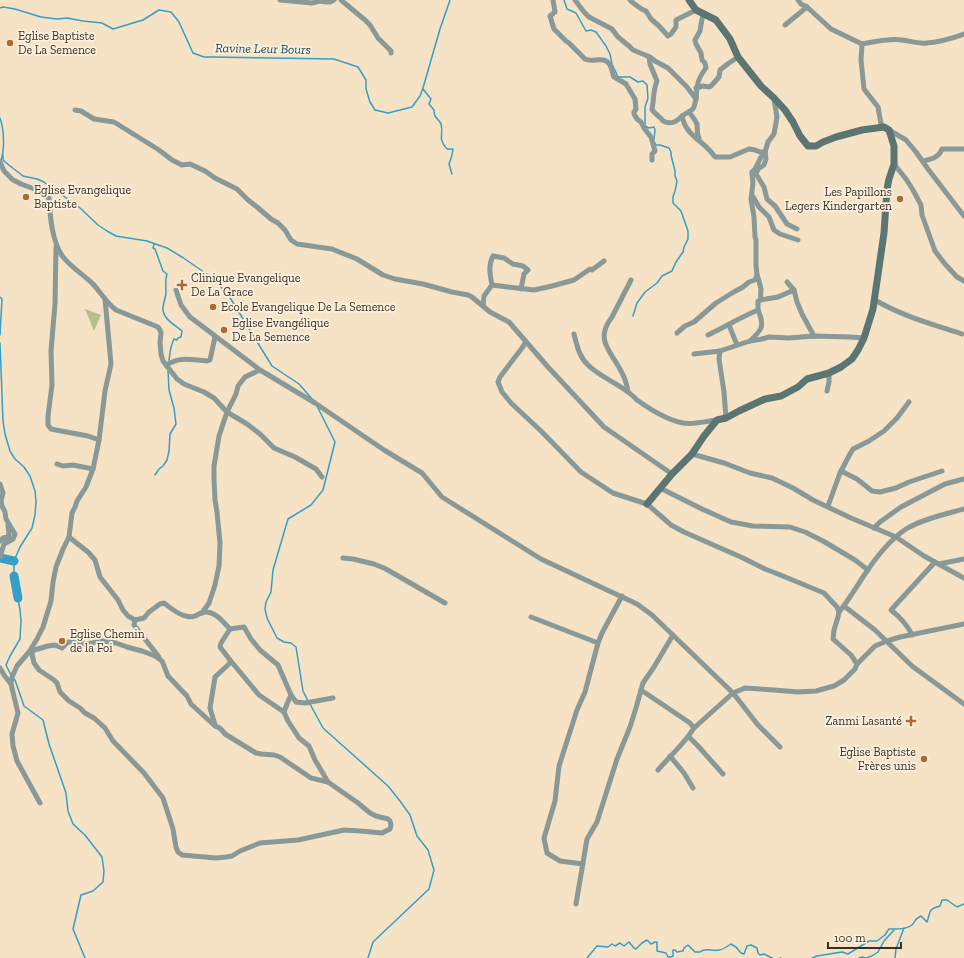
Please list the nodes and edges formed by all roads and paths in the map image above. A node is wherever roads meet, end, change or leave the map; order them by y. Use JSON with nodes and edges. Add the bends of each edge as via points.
{"nodes":[{"id":1,"x":280,"y":0,"type":"edge"},
{"id":2,"x":334,"y":0,"type":"edge"},
{"id":3,"x":341,"y":0,"type":"edge"},
{"id":4,"x":553,"y":0,"type":"edge"},
{"id":5,"x":575,"y":0,"type":"edge"},
{"id":6,"x":630,"y":0,"type":"edge"},
{"id":7,"x":689,"y":0,"type":"edge"},
{"id":8,"x":798,"y":0,"type":"edge"},
{"id":9,"x":807,"y":7,"type":"junction"},
{"id":10,"x":696,"y":10,"type":"junction"},
{"id":11,"x":704,"y":14,"type":"junction"},
{"id":12,"x":785,"y":25,"type":"dead end"},
{"id":13,"x":964,"y":34,"type":"edge"},
{"id":14,"x":862,"y":44,"type":"junction"},
{"id":15,"x":391,"y":53,"type":"dead end"},
{"id":16,"x":648,"y":57,"type":"junction"},
{"id":17,"x":738,"y":57,"type":"junction"},
{"id":18,"x":687,"y":87,"type":"junction"},
{"id":19,"x":696,"y":88,"type":"junction"},
{"id":20,"x":774,"y":98,"type":"junction"},
{"id":21,"x":696,"y":99,"type":"junction"},
{"id":22,"x":75,"y":110,"type":"dead end"},
{"id":23,"x":689,"y":112,"type":"junction"},
{"id":24,"x":682,"y":116,"type":"junction"},
{"id":25,"x":887,"y":128,"type":"junction"},
{"id":26,"x":700,"y":141,"type":"junction"},
{"id":27,"x":964,"y":148,"type":"edge"},
{"id":28,"x":765,"y":152,"type":"junction"},
{"id":29,"x":652,"y":160,"type":"dead end"},
{"id":30,"x":923,"y":161,"type":"junction"},
{"id":31,"x":0,"y":162,"type":"edge"},
{"id":32,"x":894,"y":164,"type":"junction"},
{"id":33,"x":752,"y":195,"type":"junction"},
{"id":34,"x":964,"y":216,"type":"edge"},
{"id":35,"x":797,"y":229,"type":"dead end"},
{"id":36,"x":798,"y":240,"type":"dead end"},
{"id":37,"x":56,"y":242,"type":"junction"},
{"id":38,"x":604,"y":261,"type":"dead end"},
{"id":39,"x":757,"y":275,"type":"junction"},
{"id":40,"x":631,"y":280,"type":"dead end"},
{"id":41,"x":964,"y":281,"type":"edge"},
{"id":42,"x":788,"y":282,"type":"dead end"},
{"id":43,"x":492,"y":285,"type":"junction"},
{"id":44,"x":521,"y":288,"type":"junction"},
{"id":45,"x":176,"y":290,"type":"dead end"},
{"id":46,"x":794,"y":290,"type":"junction"},
{"id":47,"x":105,"y":299,"type":"junction"},
{"id":48,"x":761,"y":300,"type":"junction"},
{"id":49,"x":874,"y":300,"type":"junction"},
{"id":50,"x":483,"y":306,"type":"junction"},
{"id":51,"x":758,"y":310,"type":"junction"},
{"id":52,"x":729,"y":325,"type":"junction"},
{"id":53,"x":574,"y":334,"type":"dead end"},
{"id":54,"x":677,"y":334,"type":"dead end"},
{"id":55,"x":708,"y":334,"type":"dead end"},
{"id":56,"x":962,"y":334,"type":"dead end"},
{"id":57,"x":814,"y":336,"type":"junction"},
{"id":58,"x":215,"y":337,"type":"junction"},
{"id":59,"x":864,"y":338,"type":"junction"},
{"id":60,"x":750,"y":341,"type":"junction"},
{"id":61,"x":526,"y":342,"type":"junction"},
{"id":62,"x":736,"y":345,"type":"junction"},
{"id":63,"x":720,"y":351,"type":"junction"},
{"id":64,"x":694,"y":354,"type":"dead end"},
{"id":65,"x":169,"y":363,"type":"junction"},
{"id":66,"x":260,"y":370,"type":"junction"},
{"id":67,"x":829,"y":373,"type":"junction"},
{"id":68,"x":827,"y":391,"type":"dead end"},
{"id":69,"x":628,"y":392,"type":"junction"},
{"id":70,"x":909,"y":402,"type":"dead end"},
{"id":71,"x":227,"y":412,"type":"junction"},
{"id":72,"x":726,"y":418,"type":"junction"},
{"id":73,"x":717,"y":420,"type":"junction"},
{"id":74,"x":99,"y":440,"type":"junction"},
{"id":75,"x":692,"y":454,"type":"junction"},
{"id":76,"x":57,"y":464,"type":"dead end"},
{"id":77,"x":93,"y":469,"type":"junction"},
{"id":78,"x":841,"y":471,"type":"junction"},
{"id":79,"x":942,"y":471,"type":"dead end"},
{"id":80,"x":672,"y":474,"type":"junction"},
{"id":81,"x":322,"y":477,"type":"dead end"},
{"id":82,"x":964,"y":479,"type":"edge"},
{"id":83,"x":0,"y":484,"type":"edge"},
{"id":84,"x":660,"y":488,"type":"junction"},
{"id":85,"x":647,"y":504,"type":"junction"},
{"id":86,"x":828,"y":506,"type":"junction"},
{"id":87,"x":964,"y":509,"type":"edge"},
{"id":88,"x":874,"y":528,"type":"junction"},
{"id":89,"x":69,"y":537,"type":"junction"},
{"id":90,"x":896,"y":537,"type":"junction"},
{"id":91,"x":7,"y":540,"type":"junction"},
{"id":92,"x":0,"y":541,"type":"edge"},
{"id":93,"x":0,"y":557,"type":"edge"},
{"id":94,"x":343,"y":558,"type":"dead end"},
{"id":95,"x":964,"y":560,"type":"edge"},
{"id":96,"x":937,"y":563,"type":"junction"},
{"id":97,"x":868,"y":570,"type":"junction"},
{"id":98,"x":964,"y":578,"type":"edge"},
{"id":99,"x":622,"y":596,"type":"junction"},
{"id":100,"x":446,"y":603,"type":"dead end"},
{"id":101,"x":844,"y":606,"type":"junction"},
{"id":102,"x":838,"y":612,"type":"junction"},
{"id":103,"x":202,"y":613,"type":"junction"},
{"id":104,"x":530,"y":617,"type":"dead end"},
{"id":105,"x":135,"y":620,"type":"junction"},
{"id":106,"x":964,"y":624,"type":"edge"},
{"id":107,"x":230,"y":629,"type":"junction"},
{"id":108,"x":673,"y":635,"type":"junction"},
{"id":109,"x":912,"y":635,"type":"junction"},
{"id":110,"x":887,"y":641,"type":"junction"},
{"id":111,"x":598,"y":643,"type":"junction"},
{"id":112,"x":31,"y":651,"type":"junction"},
{"id":113,"x":230,"y":660,"type":"junction"},
{"id":114,"x":162,"y":661,"type":"junction"},
{"id":115,"x":857,"y":664,"type":"junction"},
{"id":116,"x":0,"y":668,"type":"edge"},
{"id":117,"x":11,"y":684,"type":"junction"},
{"id":118,"x":641,"y":690,"type":"junction"},
{"id":119,"x":733,"y":693,"type":"junction"},
{"id":120,"x":291,"y":695,"type":"junction"},
{"id":121,"x":333,"y":698,"type":"dead end"},
{"id":122,"x":964,"y":704,"type":"edge"},
{"id":123,"x":284,"y":712,"type":"junction"},
{"id":124,"x":215,"y":726,"type":"junction"},
{"id":125,"x":694,"y":728,"type":"junction"},
{"id":126,"x":689,"y":737,"type":"junction"},
{"id":127,"x":780,"y":746,"type":"dead end"},
{"id":128,"x":670,"y":756,"type":"junction"},
{"id":129,"x":658,"y":770,"type":"dead end"},
{"id":130,"x":722,"y":774,"type":"dead end"},
{"id":131,"x":328,"y":782,"type":"junction"},
{"id":132,"x":693,"y":788,"type":"dead end"},
{"id":133,"x":40,"y":803,"type":"dead end"},
{"id":134,"x":583,"y":864,"type":"junction"},
{"id":135,"x":576,"y":904,"type":"dead end"}],
"edges":[{"from":1,"to":2,"type":"street","via":[[312,3]]},
{"from":3,"to":15,"type":"street","via":[[370,25]]},
{"from":4,"to":29,"type":"street","via":[[555,12],[550,16],[554,29],[588,61],[606,61],[614,77],[626,84],[633,95],[636,109],[634,114],[651,137],[654,146]]},
{"from":5,"to":16,"type":"street","via":[[589,17],[614,30],[633,50]]},
{"from":6,"to":10,"type":"street","via":[[646,11],[668,36],[676,27],[676,20]]},
{"from":7,"to":10,"type":"street"},
{"from":8,"to":9,"type":"street"},
{"from":9,"to":12,"type":"street"},
{"from":9,"to":14,"type":"street","via":[[831,29]]},
{"from":10,"to":11,"type":"street"},
{"from":11,"to":17,"type":"street","via":[[716,20],[730,39]]},
{"from":11,"to":19,"type":"street","via":[[695,40],[706,68]]},
{"from":13,"to":14,"type":"street","via":[[926,43],[901,40]]},
{"from":14,"to":25,"type":"street","via":[[864,89],[878,107],[881,124]]},
{"from":16,"to":18,"type":"street","via":[[668,68]]},
{"from":16,"to":24,"type":"street","via":[[657,81],[653,112],[669,123],[674,123]]},
{"from":17,"to":19,"type":"street","via":[[720,70],[719,77],[711,86]]},
{"from":17,"to":20,"type":"street"},
{"from":18,"to":19,"type":"street"},
{"from":18,"to":21,"type":"street"},
{"from":19,"to":21,"type":"street"},
{"from":20,"to":25,"type":"street","via":[[785,110],[808,146],[816,146],[862,130]]},
{"from":20,"to":28,"type":"street","via":[[777,117],[774,134]]},
{"from":21,"to":23,"type":"street","via":[[694,107]]},
{"from":22,"to":50,"type":"street","via":[[94,119],[114,122],[172,160],[190,164],[237,189],[264,214],[278,223],[297,244],[332,249],[357,259],[383,275],[468,295]]},
{"from":23,"to":24,"type":"street"},
{"from":23,"to":26,"type":"street","via":[[696,123],[696,134]]},
{"from":24,"to":26,"type":"street","via":[[686,128]]},
{"from":25,"to":30,"type":"street","via":[[906,140]]},
{"from":25,"to":32,"type":"street","via":[[894,146]]},
{"from":26,"to":28,"type":"street","via":[[715,157],[730,157],[749,149]]},
{"from":27,"to":30,"type":"street","via":[[942,149],[936,157]]},
{"from":28,"to":33,"type":"street","via":[[752,172]]},
{"from":28,"to":35,"type":"street","via":[[764,165],[756,174],[768,198],[787,224]]},
{"from":30,"to":34,"type":"street"},
{"from":31,"to":37,"type":"street","via":[[4,171],[13,180],[40,191],[49,198],[51,227]]},
{"from":32,"to":41,"type":"street","via":[[921,205],[935,251],[957,277]]},
{"from":32,"to":49,"type":"street","via":[[887,190],[884,233]]},
{"from":33,"to":36,"type":"street","via":[[769,217],[774,230]]},
{"from":33,"to":39,"type":"street"},
{"from":37,"to":47,"type":"street","via":[[64,258],[93,284]]},
{"from":37,"to":74,"type":"street","via":[[52,385],[48,425],[51,429]]},
{"from":38,"to":44,"type":"street","via":[[568,282],[534,290]]},
{"from":39,"to":48,"type":"street"},
{"from":39,"to":54,"type":"street","via":[[755,280],[716,303]]},
{"from":40,"to":69,"type":"street","via":[[604,332],[606,347],[622,371]]},
{"from":42,"to":46,"type":"street"},
{"from":43,"to":44,"type":"street"},
{"from":43,"to":44,"type":"street","via":[[490,261],[493,256],[504,258],[528,270],[524,274]]},
{"from":43,"to":50,"type":"street","via":[[484,296]]},
{"from":45,"to":58,"type":"street","via":[[181,305],[190,317]]},
{"from":46,"to":48,"type":"street","via":[[778,297]]},
{"from":46,"to":57,"type":"street","via":[[802,314]]},
{"from":47,"to":65,"type":"street","via":[[116,310],[158,327],[161,333],[163,361]]},
{"from":47,"to":74,"type":"street","via":[[111,364]]},
{"from":48,"to":51,"type":"street","via":[[758,301]]},
{"from":49,"to":56,"type":"street","via":[[909,316]]},
{"from":49,"to":59,"type":"street"},
{"from":50,"to":61,"type":"street","via":[[509,322]]},
{"from":51,"to":52,"type":"street"},
{"from":51,"to":60,"type":"street","via":[[762,327]]},
{"from":52,"to":55,"type":"street"},
{"from":52,"to":62,"type":"street"},
{"from":53,"to":69,"type":"street","via":[[580,353],[588,365]]},
{"from":57,"to":59,"type":"street"},
{"from":57,"to":60,"type":"street","via":[[769,337]]},
{"from":58,"to":65,"type":"street","via":[[210,360],[185,359]]},
{"from":58,"to":66,"type":"street"},
{"from":59,"to":67,"type":"street","via":[[852,359]]},
{"from":60,"to":62,"type":"street"},
{"from":61,"to":80,"type":"street","via":[[604,427]]},
{"from":61,"to":85,"type":"street","via":[[498,382],[510,403],[582,472],[613,493]]},
{"from":62,"to":63,"type":"street"},
{"from":63,"to":64,"type":"street"},
{"from":63,"to":72,"type":"street"},
{"from":65,"to":71,"type":"street","via":[[177,379],[214,398]]},
{"from":66,"to":71,"type":"street","via":[[243,379]]},
{"from":66,"to":99,"type":"street","via":[[315,402],[422,473],[442,496],[541,559]]},
{"from":67,"to":68,"type":"street"},
{"from":67,"to":72,"type":"street","via":[[807,380],[781,396],[766,399]]},
{"from":69,"to":73,"type":"street","via":[[656,412],[676,421],[700,423]]},
{"from":70,"to":78,"type":"street","via":[[884,431],[853,449]]},
{"from":71,"to":81,"type":"street","via":[[247,424],[274,448],[316,469]]},
{"from":71,"to":103,"type":"street","via":[[219,436],[214,466],[220,543],[219,566],[209,603]]},
{"from":72,"to":73,"type":"street"},
{"from":73,"to":75,"type":"street"},
{"from":74,"to":77,"type":"street"},
{"from":75,"to":80,"type":"street"},
{"from":75,"to":86,"type":"street","via":[[772,478]]},
{"from":76,"to":77,"type":"street"},
{"from":77,"to":89,"type":"street","via":[[72,513]]},
{"from":78,"to":79,"type":"street","via":[[872,491],[880,492]]},
{"from":78,"to":86,"type":"street"},
{"from":80,"to":84,"type":"street"},
{"from":82,"to":88,"type":"street","via":[[946,484],[906,504]]},
{"from":83,"to":91,"type":"street","via":[[3,493],[1,501],[9,531]]},
{"from":84,"to":85,"type":"street"},
{"from":84,"to":97,"type":"street","via":[[731,522],[753,526],[790,527],[805,532],[829,544]]},
{"from":85,"to":102,"type":"street","via":[[666,521],[684,532],[824,594],[837,607]]},
{"from":86,"to":88,"type":"street"},
{"from":87,"to":90,"type":"street","via":[[926,520],[906,529]]},
{"from":88,"to":90,"type":"street"},
{"from":89,"to":105,"type":"street","via":[[95,560],[100,577],[123,610]]},
{"from":89,"to":112,"type":"street","via":[[56,568],[45,620]]},
{"from":90,"to":96,"type":"street"},
{"from":90,"to":97,"type":"street"},
{"from":91,"to":92,"type":"street","via":[[3,538]]},
{"from":91,"to":93,"type":"street"},
{"from":94,"to":100,"type":"street","via":[[386,569]]},
{"from":95,"to":96,"type":"street"},
{"from":96,"to":98,"type":"street"},
{"from":96,"to":109,"type":"street","via":[[891,610],[905,623]]},
{"from":97,"to":101,"type":"street"},
{"from":99,"to":108,"type":"street","via":[[652,615]]},
{"from":99,"to":111,"type":"street"},
{"from":101,"to":102,"type":"street"},
{"from":101,"to":110,"type":"street"},
{"from":102,"to":115,"type":"street","via":[[833,639]]},
{"from":103,"to":105,"type":"street","via":[[195,617],[184,616],[164,603],[144,618]]},
{"from":103,"to":107,"type":"street","via":[[207,612],[219,617]]},
{"from":104,"to":111,"type":"street"},
{"from":105,"to":114,"type":"street","via":[[134,625]]},
{"from":106,"to":109,"type":"street"},
{"from":107,"to":113,"type":"street","via":[[220,647]]},
{"from":107,"to":120,"type":"street","via":[[244,627],[260,650],[278,664]]},
{"from":108,"to":118,"type":"street"},
{"from":108,"to":119,"type":"street"},
{"from":109,"to":110,"type":"street"},
{"from":110,"to":115,"type":"street","via":[[875,646]]},
{"from":110,"to":122,"type":"street","via":[[912,666]]},
{"from":111,"to":134,"type":"street","via":[[585,692],[559,766],[555,801],[544,838],[547,853],[560,861]]},
{"from":112,"to":114,"type":"street","via":[[55,645],[62,648],[68,642],[111,642],[142,651]]},
{"from":112,"to":117,"type":"street","via":[[17,666]]},
{"from":112,"to":131,"type":"street","via":[[39,670],[57,683],[60,692],[69,702],[94,718],[104,728],[163,798],[178,852],[182,855],[226,858],[260,843],[298,840],[344,830],[382,833],[390,829],[388,819],[370,813]]},
{"from":113,"to":123,"type":"street","via":[[259,695]]},
{"from":113,"to":124,"type":"street","via":[[215,677],[210,708]]},
{"from":114,"to":124,"type":"street","via":[[168,676],[191,704]]},
{"from":115,"to":119,"type":"street","via":[[844,680],[816,691],[745,688]]},
{"from":116,"to":117,"type":"street"},
{"from":117,"to":133,"type":"street","via":[[18,713],[12,734],[13,746],[17,761]]},
{"from":118,"to":125,"type":"street"},
{"from":118,"to":134,"type":"street","via":[[597,822],[587,839]]},
{"from":119,"to":125,"type":"street"},
{"from":119,"to":127,"type":"street","via":[[761,728]]},
{"from":120,"to":121,"type":"street","via":[[296,702],[304,703]]},
{"from":120,"to":123,"type":"street"},
{"from":123,"to":131,"type":"street","via":[[299,738],[309,746]]},
{"from":124,"to":131,"type":"street","via":[[256,753],[274,754],[311,778]]},
{"from":125,"to":126,"type":"street"},
{"from":126,"to":128,"type":"street"},
{"from":126,"to":130,"type":"street"},
{"from":128,"to":129,"type":"street"},
{"from":128,"to":132,"type":"street"},
{"from":134,"to":135,"type":"street"}]}
